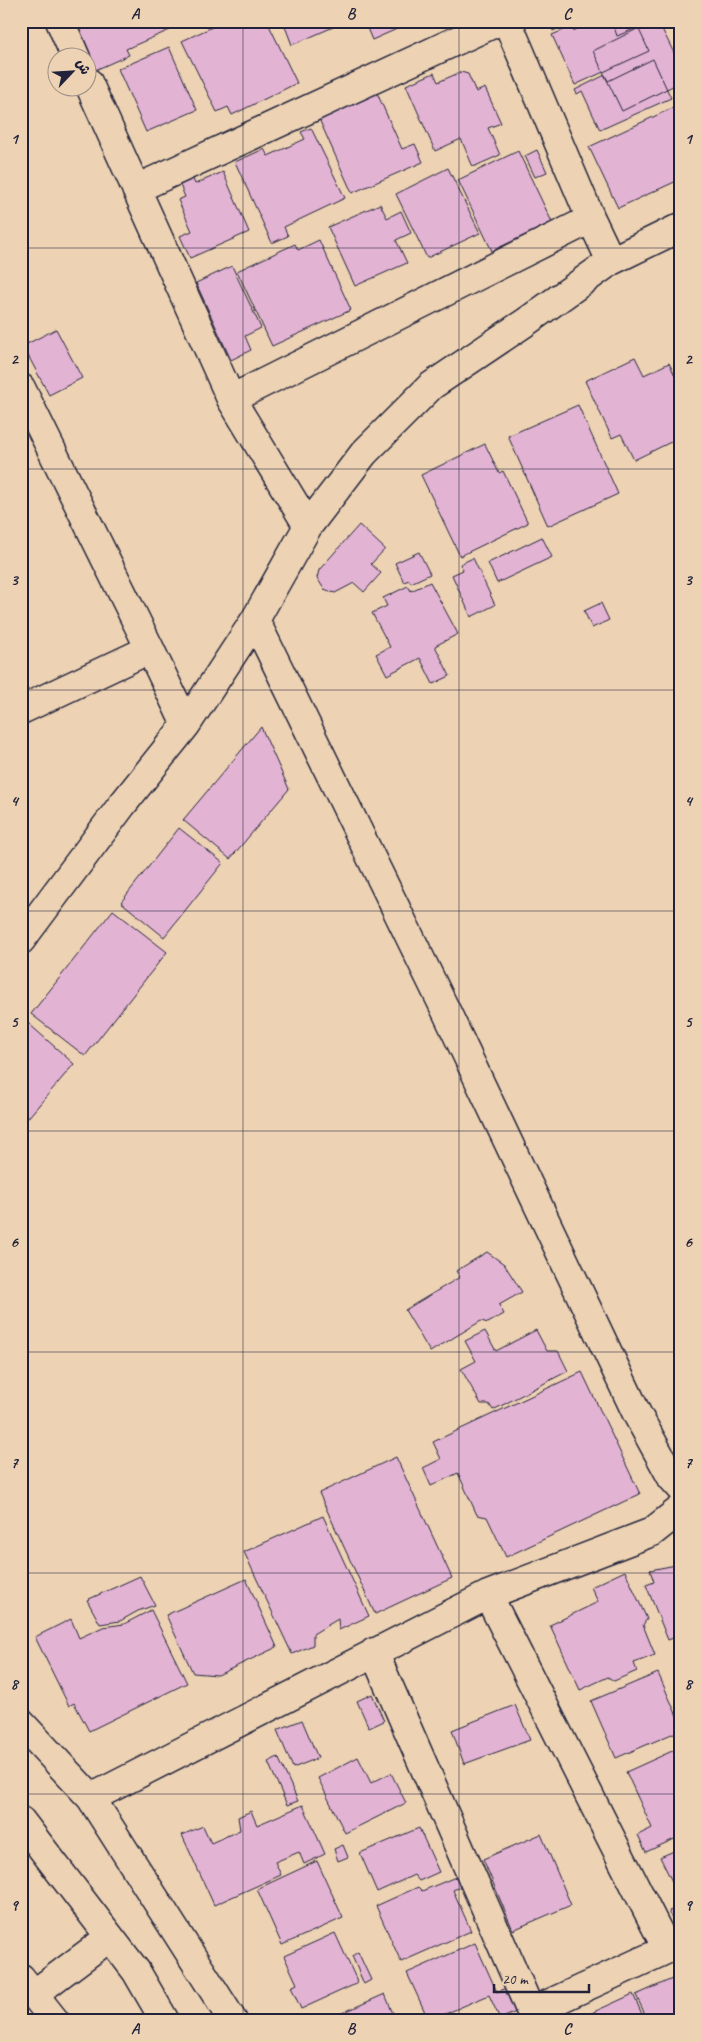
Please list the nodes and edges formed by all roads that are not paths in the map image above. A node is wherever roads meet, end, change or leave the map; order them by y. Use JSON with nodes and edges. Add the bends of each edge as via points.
{"nodes":[{"id":1,"x":60,"y":21,"type":"edge"},
{"id":2,"x":499,"y":21,"type":"edge"},
{"id":3,"x":507,"y":21,"type":"edge"},
{"id":4,"x":72,"y":48,"type":"edge"},
{"id":5,"x":95,"y":98,"type":"edge"},
{"id":6,"x":136,"y":190,"type":"junction"},
{"id":7,"x":591,"y":219,"type":"junction"},
{"id":8,"x":681,"y":226,"type":"edge"},
{"id":9,"x":611,"y":261,"type":"junction"},
{"id":10,"x":21,"y":388,"type":"edge"},
{"id":11,"x":231,"y":399,"type":"junction"},
{"id":12,"x":31,"y":432,"type":"edge"},
{"id":13,"x":308,"y":526,"type":"junction"},
{"id":14,"x":255,"y":620,"type":"junction"},
{"id":15,"x":150,"y":649,"type":"junction"},
{"id":16,"x":21,"y":710,"type":"edge"},
{"id":17,"x":186,"y":725,"type":"junction"},
{"id":18,"x":21,"y":940,"type":"edge"},
{"id":19,"x":678,"y":1479,"type":"edge"},
{"id":20,"x":681,"y":1509,"type":"edge"},
{"id":21,"x":488,"y":1595,"type":"junction"},
{"id":22,"x":374,"y":1652,"type":"junction"},
{"id":23,"x":21,"y":1723,"type":"edge"},
{"id":24,"x":91,"y":1798,"type":"junction"},
{"id":25,"x":21,"y":1821,"type":"edge"},
{"id":26,"x":110,"y":1937,"type":"junction"},
{"id":27,"x":674,"y":1946,"type":"edge"},
{"id":28,"x":28,"y":1986,"type":"edge"},
{"id":29,"x":533,"y":2016,"type":"edge"},
{"id":30,"x":55,"y":2021,"type":"edge"},
{"id":31,"x":165,"y":2021,"type":"edge"},
{"id":32,"x":233,"y":2021,"type":"edge"}],
"edges":[{"from":1,"to":4,"type":"street"},
{"from":2,"to":6,"type":"street"},
{"from":3,"to":7,"type":"street"},
{"from":5,"to":6,"type":"street"},
{"from":6,"to":11,"type":"street"},
{"from":7,"to":9,"type":"street"},
{"from":7,"to":11,"type":"street"},
{"from":8,"to":9,"type":"street"},
{"from":9,"to":13,"type":"street","via":[[431,386],[364,453]]},
{"from":10,"to":12,"type":"street"},
{"from":11,"to":13,"type":"street"},
{"from":12,"to":15,"type":"street"},
{"from":13,"to":14,"type":"street"},
{"from":14,"to":17,"type":"street"},
{"from":14,"to":19,"type":"street","via":[[637,1414]]},
{"from":15,"to":16,"type":"street"},
{"from":15,"to":17,"type":"street"},
{"from":17,"to":18,"type":"street"},
{"from":20,"to":21,"type":"street","via":[[652,1532]]},
{"from":21,"to":22,"type":"street"},
{"from":21,"to":27,"type":"street"},
{"from":22,"to":24,"type":"street"},
{"from":22,"to":29,"type":"street"},
{"from":23,"to":24,"type":"street"},
{"from":24,"to":32,"type":"street"},
{"from":25,"to":26,"type":"street"},
{"from":26,"to":28,"type":"street"},
{"from":26,"to":31,"type":"street","via":[[136,1971]]},
{"from":27,"to":29,"type":"street"},
{"from":28,"to":30,"type":"street"}]}
